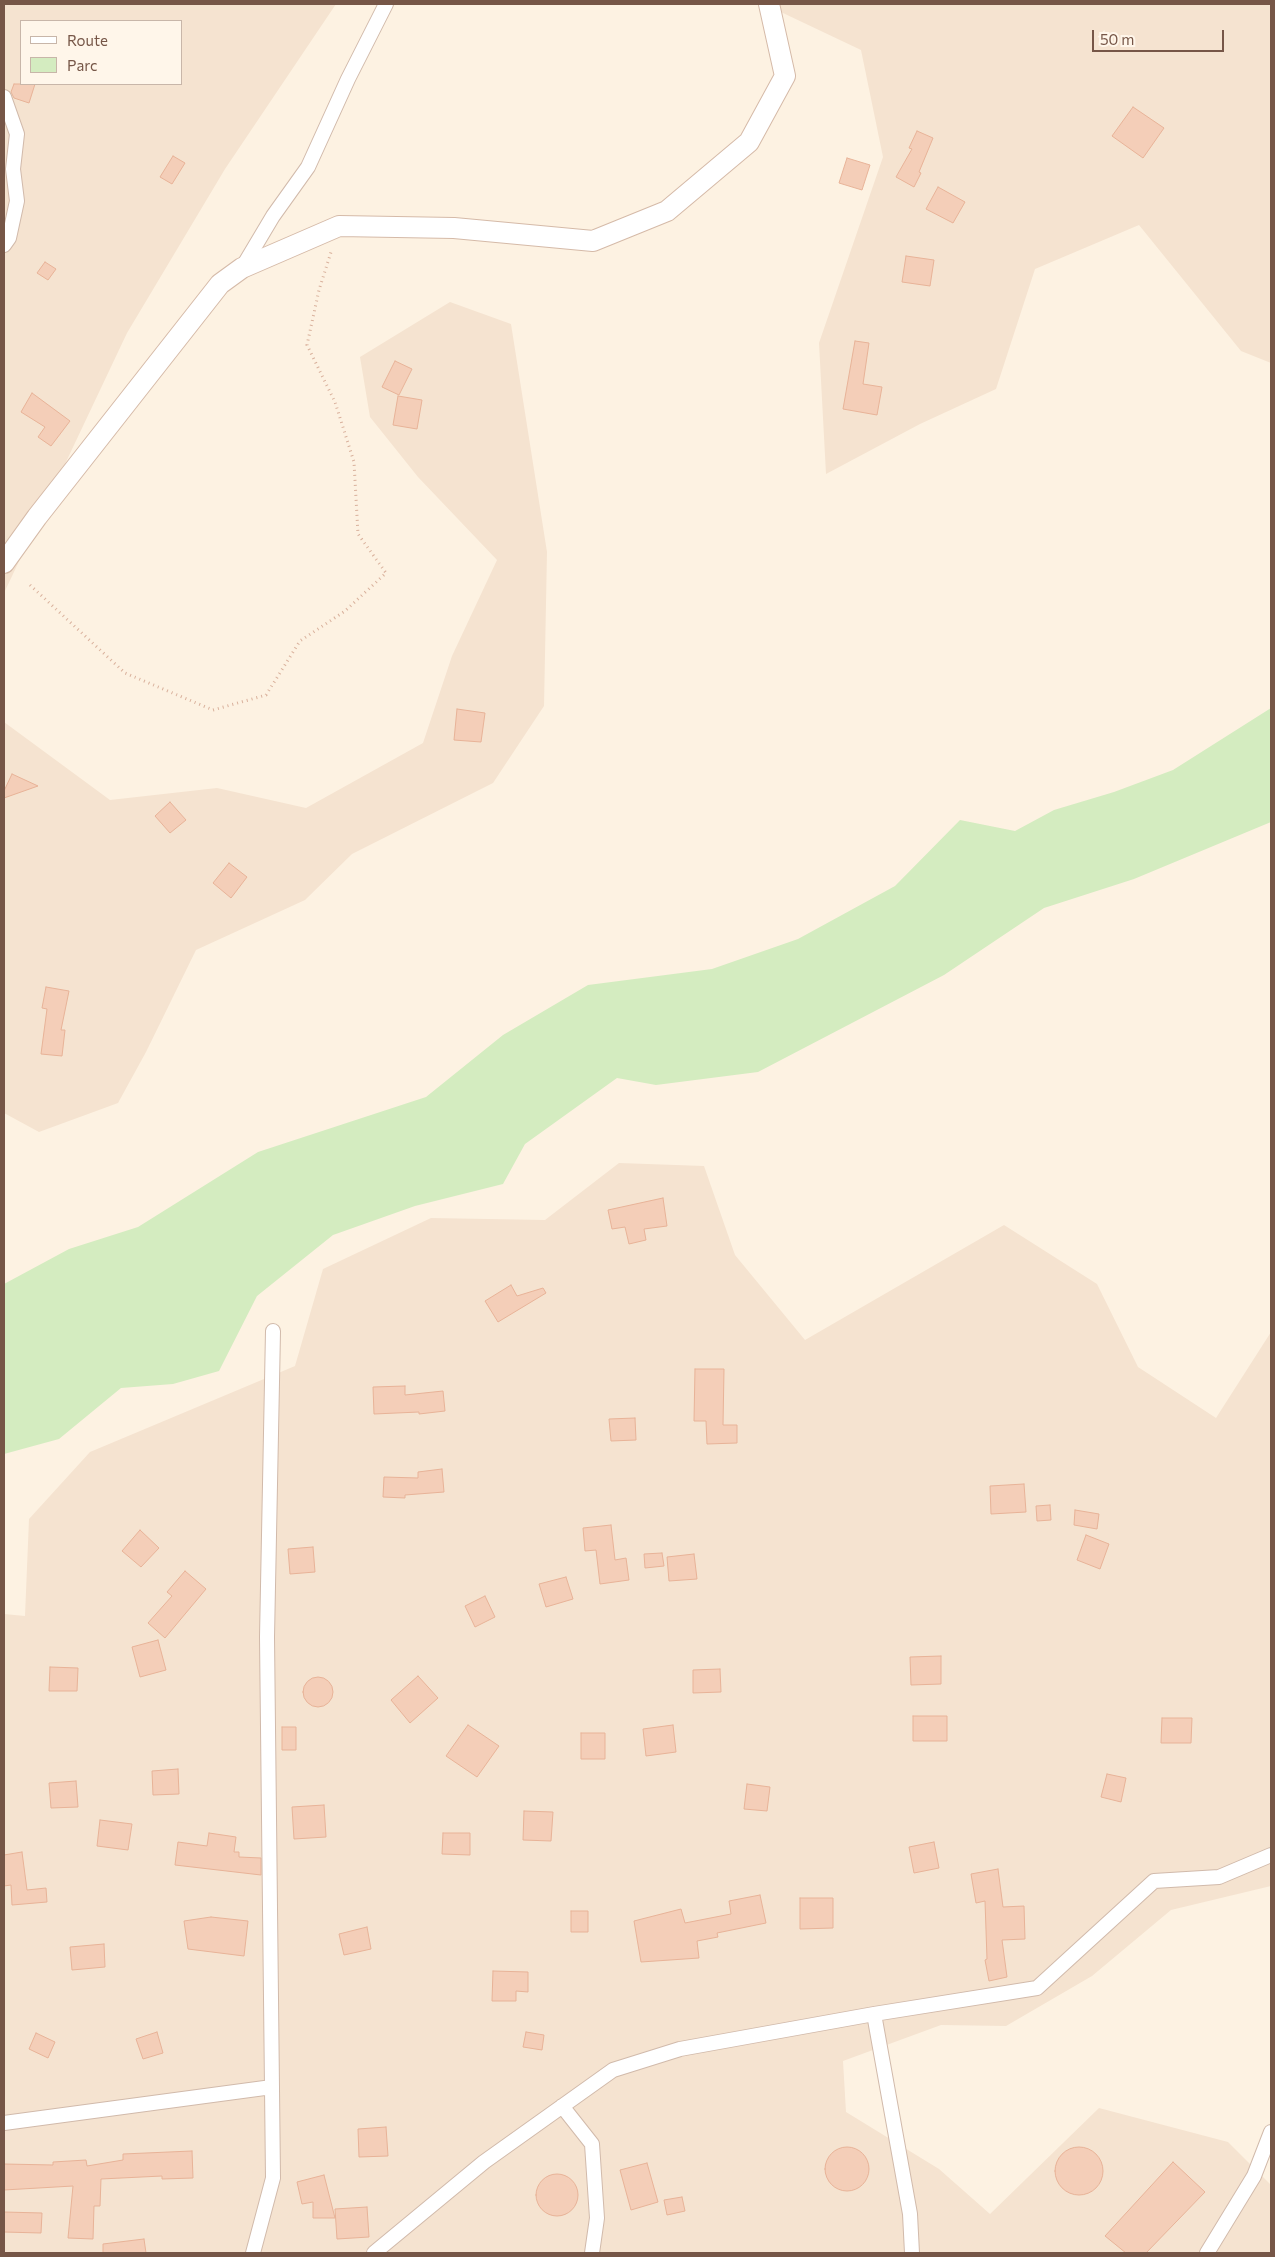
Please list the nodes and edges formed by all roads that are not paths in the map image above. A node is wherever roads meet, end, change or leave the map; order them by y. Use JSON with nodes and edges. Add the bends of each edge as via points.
{"nodes":[{"id":1,"x":386,"y":4,"type":"edge"},
{"id":2,"x":769,"y":4,"type":"edge"},
{"id":3,"x":4,"y":97,"type":"edge"},
{"id":4,"x":4,"y":245,"type":"edge"},
{"id":5,"x":242,"y":268,"type":"junction"},
{"id":6,"x":4,"y":563,"type":"edge"},
{"id":7,"x":273,"y":1330,"type":"dead end"},
{"id":8,"x":1271,"y":1855,"type":"edge"},
{"id":9,"x":874,"y":2014,"type":"junction"},
{"id":10,"x":272,"y":2087,"type":"junction"},
{"id":11,"x":562,"y":2106,"type":"junction"},
{"id":12,"x":4,"y":2123,"type":"edge"},
{"id":13,"x":1271,"y":2132,"type":"edge"},
{"id":14,"x":253,"y":2253,"type":"edge"},
{"id":15,"x":374,"y":2253,"type":"edge"},
{"id":16,"x":592,"y":2253,"type":"edge"},
{"id":17,"x":912,"y":2253,"type":"edge"},
{"id":18,"x":1207,"y":2253,"type":"edge"}],
"edges":[{"from":1,"to":5,"type":"street","via":[[308,167]]},
{"from":2,"to":5,"type":"street","via":[[785,76],[749,142],[667,211],[593,241],[454,228],[339,226]]},
{"from":3,"to":4,"type":"street","via":[[18,134],[13,168],[17,201],[9,238]]},
{"from":5,"to":6,"type":"street","via":[[220,284]]},
{"from":7,"to":10,"type":"street","via":[[267,1637]]},
{"from":8,"to":9,"type":"street","via":[[1219,1877],[1154,1881],[1037,1988]]},
{"from":9,"to":11,"type":"street","via":[[680,2049],[613,2070]]},
{"from":9,"to":17,"type":"street","via":[[910,2214]]},
{"from":10,"to":12,"type":"street"},
{"from":10,"to":14,"type":"street","via":[[273,2178]]},
{"from":11,"to":15,"type":"street","via":[[484,2162]]},
{"from":11,"to":16,"type":"street","via":[[592,2144],[597,2218]]},
{"from":13,"to":18,"type":"street","via":[[1254,2176]]}]}
